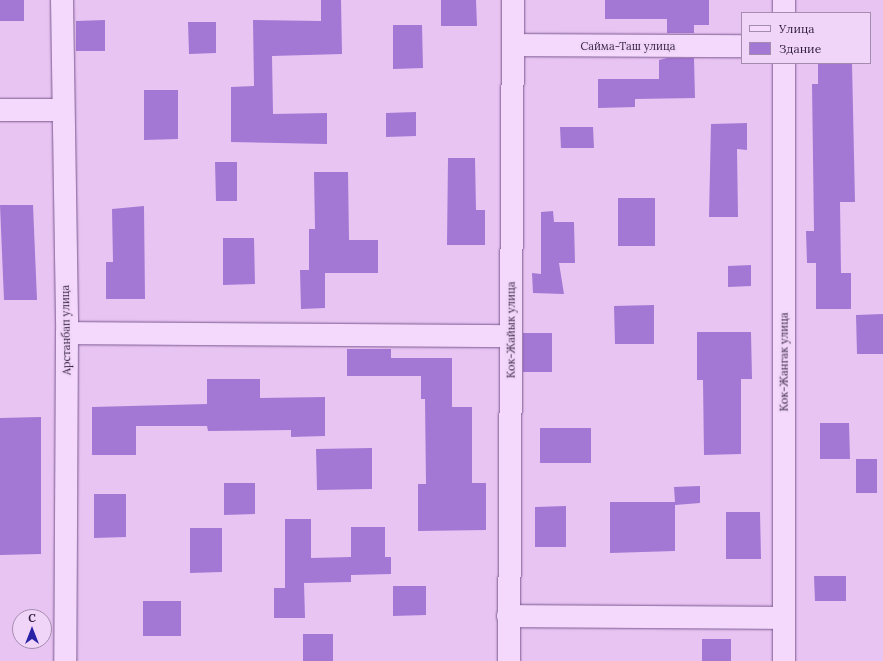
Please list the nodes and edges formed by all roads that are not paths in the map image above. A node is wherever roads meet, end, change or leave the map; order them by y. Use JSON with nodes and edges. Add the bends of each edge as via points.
{"nodes":[{"id":1,"x":62,"y":0,"type":"edge"},
{"id":2,"x":513,"y":0,"type":"edge"},
{"id":3,"x":784,"y":0,"type":"edge"},
{"id":4,"x":784,"y":12,"type":"edge"},
{"id":5,"x":513,"y":45,"type":"junction"},
{"id":6,"x":741,"y":46,"type":"edge"},
{"id":7,"x":784,"y":64,"type":"edge"},
{"id":8,"x":0,"y":110,"type":"edge"},
{"id":9,"x":62,"y":110,"type":"junction"},
{"id":10,"x":67,"y":333,"type":"junction"},
{"id":11,"x":510,"y":336,"type":"junction"},
{"id":12,"x":508,"y":616,"type":"junction"},
{"id":13,"x":784,"y":618,"type":"junction"},
{"id":14,"x":65,"y":661,"type":"edge"},
{"id":15,"x":509,"y":661,"type":"edge"},
{"id":16,"x":784,"y":661,"type":"edge"}],
"edges":[{"from":1,"to":9,"type":"street","name":"Арстанбап улица"},
{"from":2,"to":5,"type":"street","name":"Кок-Жайык улица"},
{"from":3,"to":4,"type":"street"},
{"from":5,"to":6,"type":"street","name":"Сайма-Таш улица"},
{"from":5,"to":11,"type":"street","name":"Кок-Жайык улица"},
{"from":7,"to":13,"type":"street","name":"Кок-Жангак улица"},
{"from":8,"to":9,"type":"street"},
{"from":9,"to":10,"type":"street","name":"Арстанбап улица"},
{"from":10,"to":11,"type":"street"},
{"from":10,"to":14,"type":"street","name":"Арстанбап улица"},
{"from":11,"to":12,"type":"street","name":"Кок-Жайык улица"},
{"from":12,"to":13,"type":"street"},
{"from":12,"to":15,"type":"street","name":"Кок-Жайык улица"},
{"from":13,"to":16,"type":"street","name":"Кок-Жангак улица"}]}
